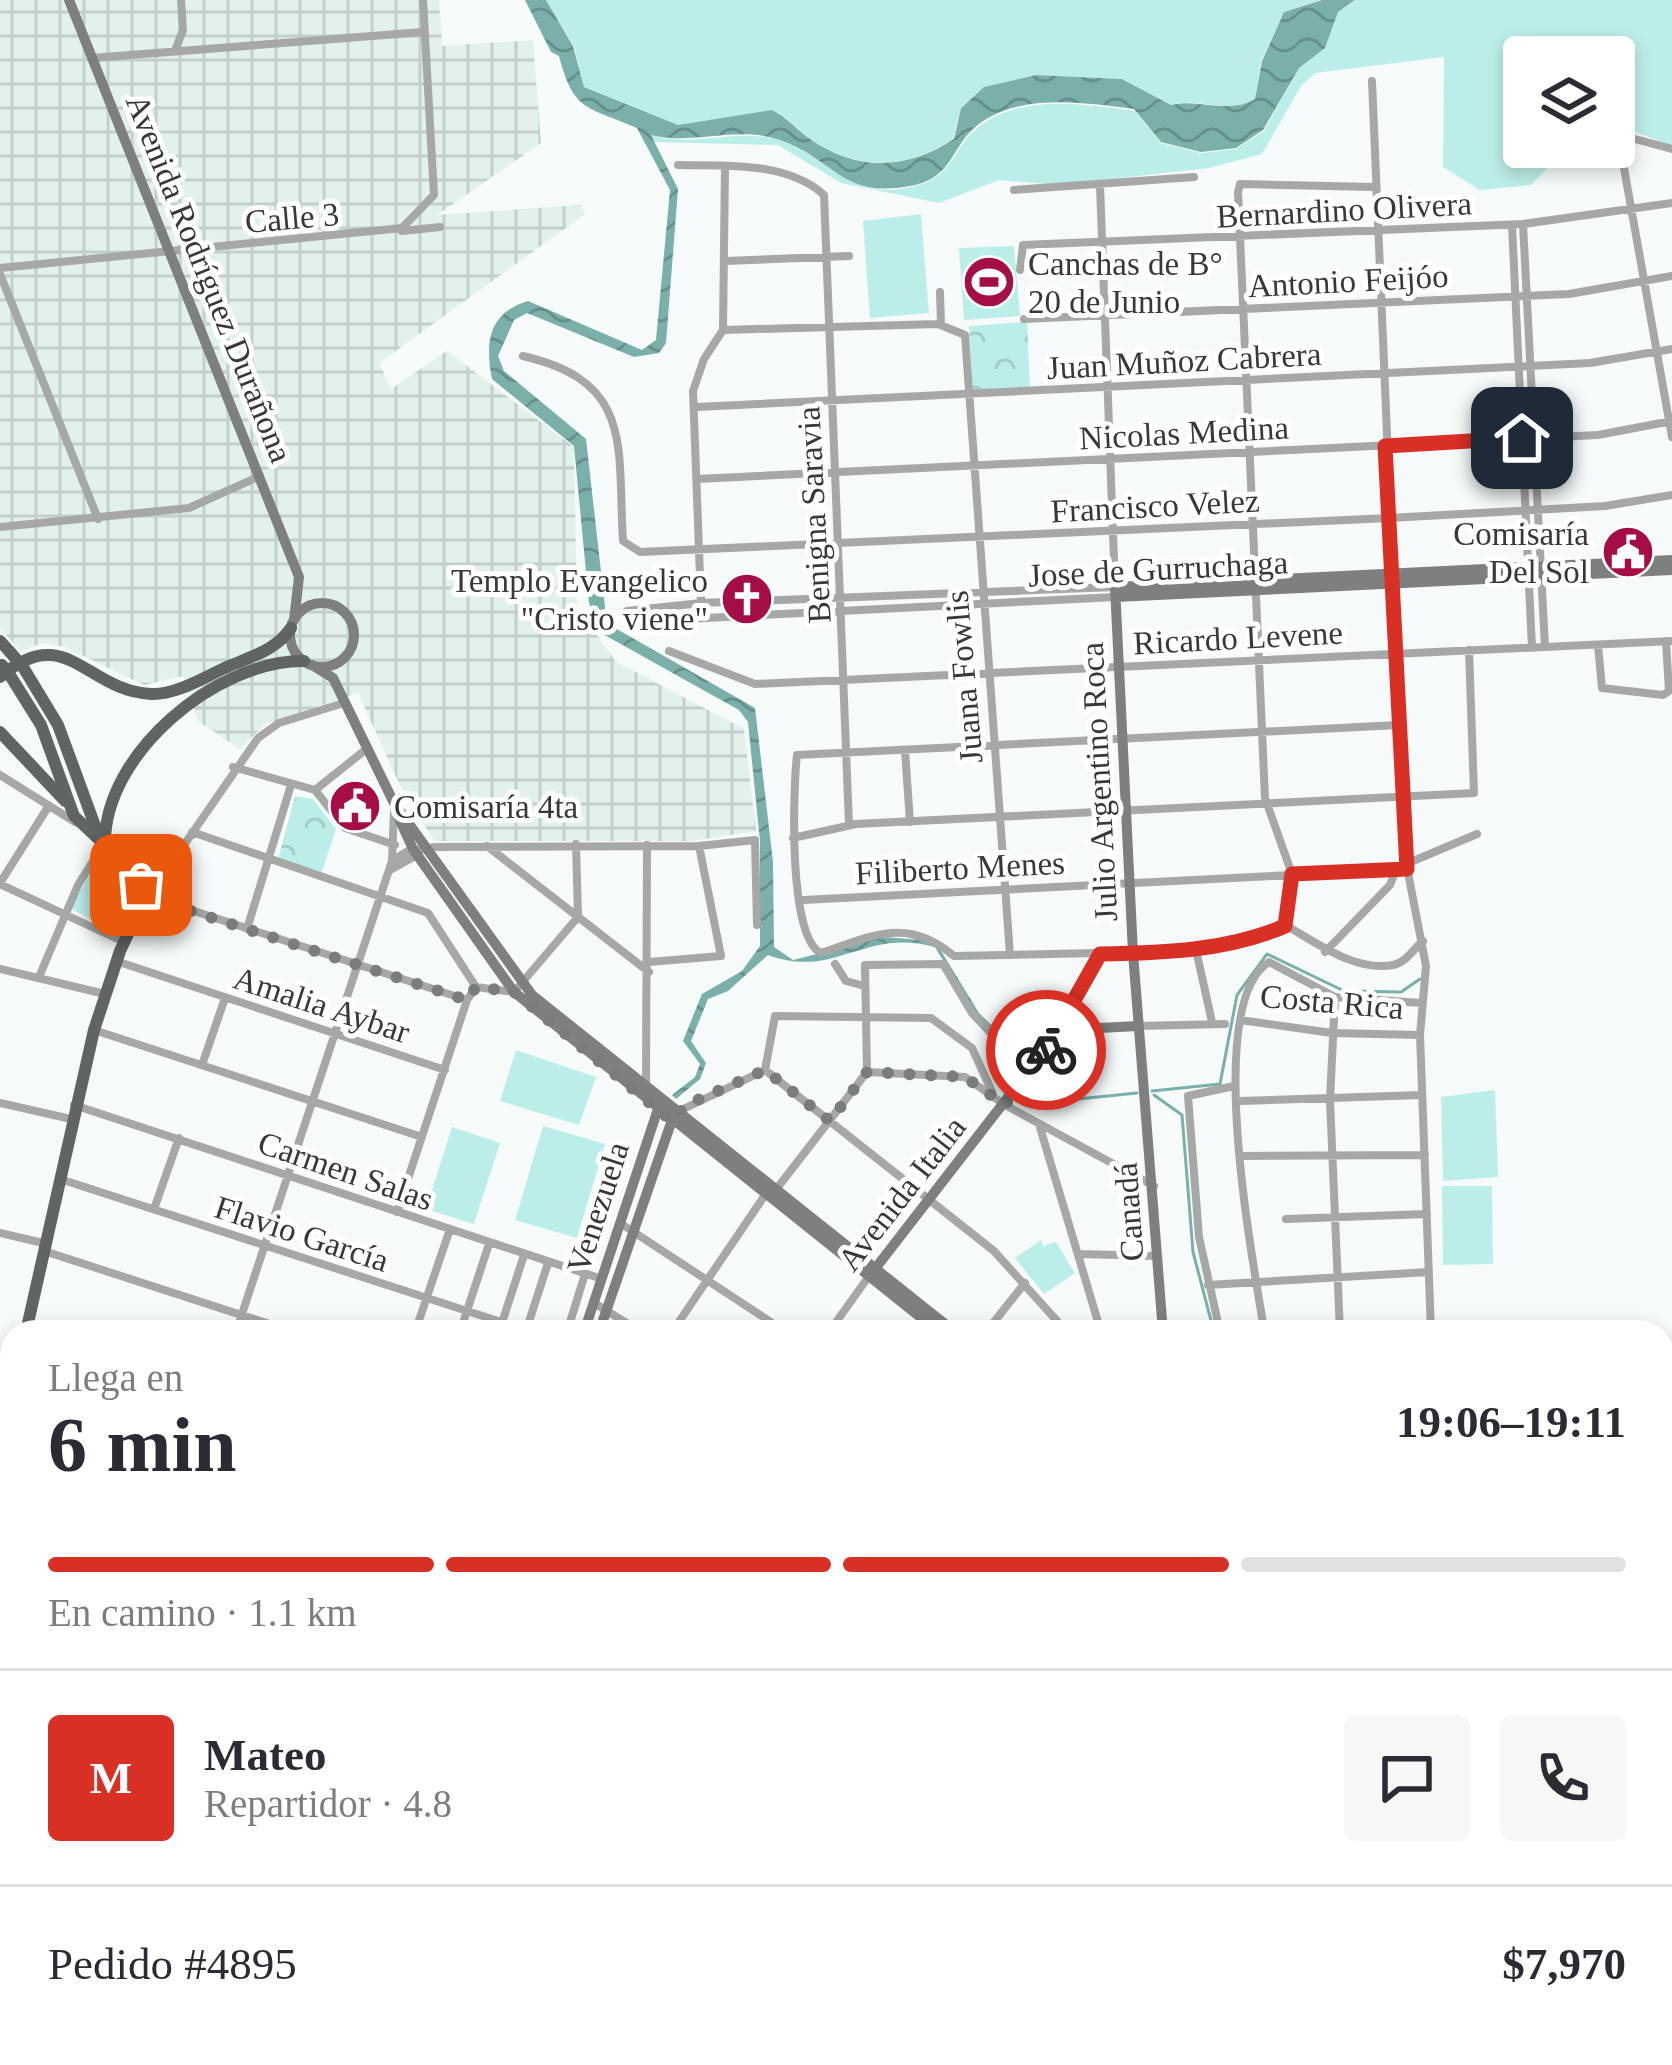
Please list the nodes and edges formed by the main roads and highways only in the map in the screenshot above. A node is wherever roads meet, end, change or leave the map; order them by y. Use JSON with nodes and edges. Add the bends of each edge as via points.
{"nodes":[{"id":1,"x":69,"y":0,"type":"edge"},
{"id":2,"x":1672,"y":560,"type":"edge"},
{"id":3,"x":1672,"y":570,"type":"edge"},
{"id":4,"x":1535,"y":571,"type":"junction"},
{"id":5,"x":299,"y":577,"type":"junction"},
{"id":6,"x":1115,"y":592,"type":"joint"},
{"id":7,"x":334,"y":606,"type":"junction"},
{"id":8,"x":292,"y":624,"type":"junction"},
{"id":9,"x":5,"y":646,"type":"edge"},
{"id":10,"x":346,"y":656,"type":"junction"},
{"id":11,"x":308,"y":663,"type":"junction"},
{"id":12,"x":3,"y":671,"type":"edge"},
{"id":13,"x":342,"y":697,"type":"junction"},
{"id":14,"x":0,"y":732,"type":"edge"},
{"id":15,"x":68,"y":804,"type":"junction"},
{"id":16,"x":102,"y":849,"type":"junction"},
{"id":17,"x":519,"y":989,"type":"junction"},
{"id":18,"x":1138,"y":1026,"type":"junction"},
{"id":19,"x":1060,"y":1030,"type":"joint"},
{"id":20,"x":1144,"y":1088,"type":"joint"},
{"id":21,"x":659,"y":1105,"type":"junction"},
{"id":22,"x":674,"y":1117,"type":"junction"},
{"id":23,"x":872,"y":1272,"type":"junction"},
{"id":24,"x":28,"y":1320,"type":"edge"},
{"id":25,"x":588,"y":1320,"type":"edge"},
{"id":26,"x":603,"y":1320,"type":"edge"},
{"id":27,"x":926,"y":1320,"type":"edge"},
{"id":28,"x":938,"y":1320,"type":"edge"},
{"id":29,"x":1162,"y":1320,"type":"edge"}],
"edges":[{"from":1,"to":5,"type":"main road","name":"Avenida Rodríguez Durañona"},
{"from":2,"to":4,"type":"main road","name":"Jose de Gurruchaga"},
{"from":3,"to":4,"type":"main road","name":"Jose de Gurruchaga"},
{"from":4,"to":6,"type":"main road","name":"Jose de Gurruchaga"},
{"from":5,"to":7,"type":"main road"},
{"from":5,"to":8,"type":"main road"},
{"from":6,"to":18,"type":"main road","name":"Julio Argentino Roca"},
{"from":7,"to":8,"type":"main road","via":[[307,607]]},
{"from":7,"to":10,"type":"main road","via":[[354,633]]},
{"from":8,"to":11,"type":"main road","via":[[292,648]]},
{"from":8,"to":12,"type":"main road","via":[[267,650],[161,693],[124,688],[52,653]]},
{"from":9,"to":16,"type":"main road","bridge":true,"via":[[58,725]]},
{"from":10,"to":11,"type":"main road","via":[[330,666]]},
{"from":10,"to":13,"type":"main road"},
{"from":11,"to":13,"type":"main road","via":[[328,673]]},
{"from":11,"to":16,"type":"main road","via":[[248,674],[170,721],[121,788]]},
{"from":12,"to":15,"type":"main road","via":[[41,725]]},
{"from":13,"to":17,"type":"main road","via":[[419,851]]},
{"from":14,"to":15,"type":"main road"},
{"from":15,"to":16,"type":"main road"},
{"from":16,"to":24,"type":"main road","via":[[145,897],[94,1030]]},
{"from":17,"to":21,"type":"main road"},
{"from":17,"to":21,"type":"main road"},
{"from":18,"to":19,"type":"main road","name":"Costa Rica"},
{"from":18,"to":20,"type":"main road","name":"Julio Argentino Roca"},
{"from":19,"to":23,"type":"main road","name":"Avenida Italia"},
{"from":20,"to":29,"type":"main road","name":"Canadá"},
{"from":21,"to":22,"type":"main road"},
{"from":21,"to":25,"type":"main road","name":"Venezuela"},
{"from":22,"to":23,"type":"main road"},
{"from":22,"to":26,"type":"main road"},
{"from":23,"to":27,"type":"main road"},
{"from":23,"to":28,"type":"main road"}]}
